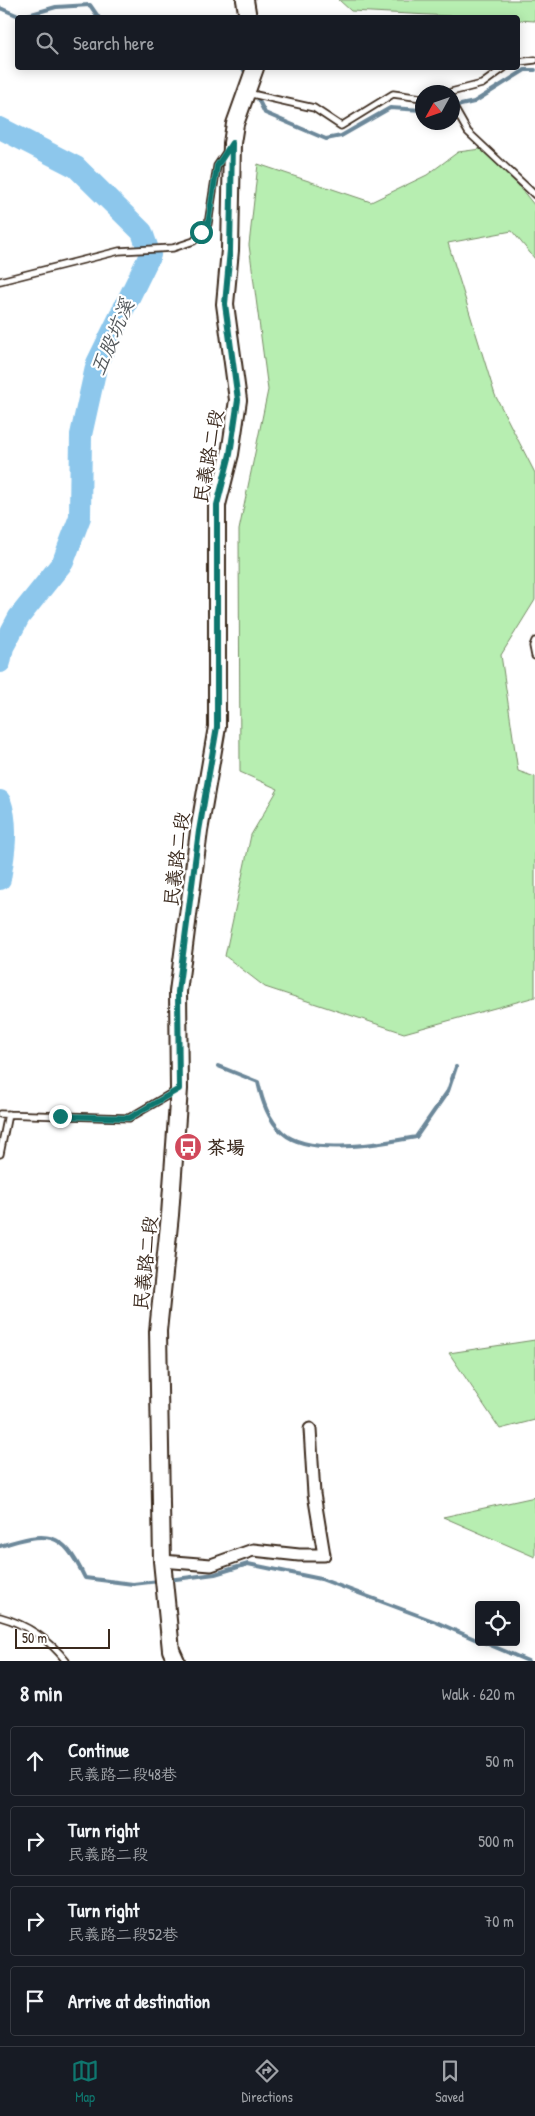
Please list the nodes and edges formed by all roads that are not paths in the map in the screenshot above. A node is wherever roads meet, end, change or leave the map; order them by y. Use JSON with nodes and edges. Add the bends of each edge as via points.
{"nodes":[{"id":1,"x":245,"y":0,"type":"edge"},
{"id":2,"x":248,"y":15,"type":"edge"},
{"id":3,"x":535,"y":60,"type":"edge"},
{"id":4,"x":520,"y":62,"type":"edge"},
{"id":5,"x":501,"y":70,"type":"edge"},
{"id":6,"x":250,"y":84,"type":"edge"},
{"id":7,"x":460,"y":90,"type":"edge"},
{"id":8,"x":415,"y":97,"type":"edge"},
{"id":9,"x":460,"y":118,"type":"edge"},
{"id":10,"x":232,"y":143,"type":"junction"},
{"id":11,"x":535,"y":195,"type":"edge"},
{"id":12,"x":0,"y":281,"type":"edge"},
{"id":13,"x":535,"y":641,"type":"edge"},
{"id":14,"x":535,"y":656,"type":"edge"},
{"id":15,"x":179,"y":1089,"type":"junction"},
{"id":16,"x":0,"y":1114,"type":"edge"},
{"id":17,"x":8,"y":1114,"type":"junction"},
{"id":18,"x":0,"y":1154,"type":"edge"},
{"id":19,"x":310,"y":1429,"type":"dead end"},
{"id":20,"x":163,"y":1566,"type":"junction"},
{"id":21,"x":0,"y":1617,"type":"edge"},
{"id":22,"x":66,"y":1661,"type":"edge"},
{"id":23,"x":176,"y":1661,"type":"edge"}],
"edges":[{"from":1,"to":2,"type":"main road"},
{"from":3,"to":4,"type":"lane"},
{"from":5,"to":7,"type":"lane","via":[[482,84]]},
{"from":6,"to":8,"type":"lane","via":[[314,108],[341,126],[393,94]]},
{"from":6,"to":10,"type":"main road","name":"民義路二段","via":[[235,124]]},
{"from":9,"to":11,"type":"lane","via":[[468,132]]},
{"from":10,"to":12,"type":"lane","via":[[217,166],[208,224],[194,241],[173,248],[119,251]]},
{"from":10,"to":15,"type":"main road","name":"民義路二段","via":[[230,250],[225,304],[238,400],[230,454],[217,505],[217,727],[199,831],[178,992]]},
{"from":13,"to":14,"type":"lane"},
{"from":15,"to":17,"type":"lane","via":[[129,1118]]},
{"from":15,"to":20,"type":"main road","name":"民義路二段","via":[[158,1332]]},
{"from":16,"to":17,"type":"lane"},
{"from":17,"to":18,"type":"lane"},
{"from":19,"to":20,"type":"street","via":[[314,1494],[324,1555],[299,1556],[254,1550],[211,1565]]},
{"from":20,"to":23,"type":"main road","name":"民義路二段","via":[[170,1650]]},
{"from":21,"to":22,"type":"lane","via":[[16,1622],[54,1645]]}]}
